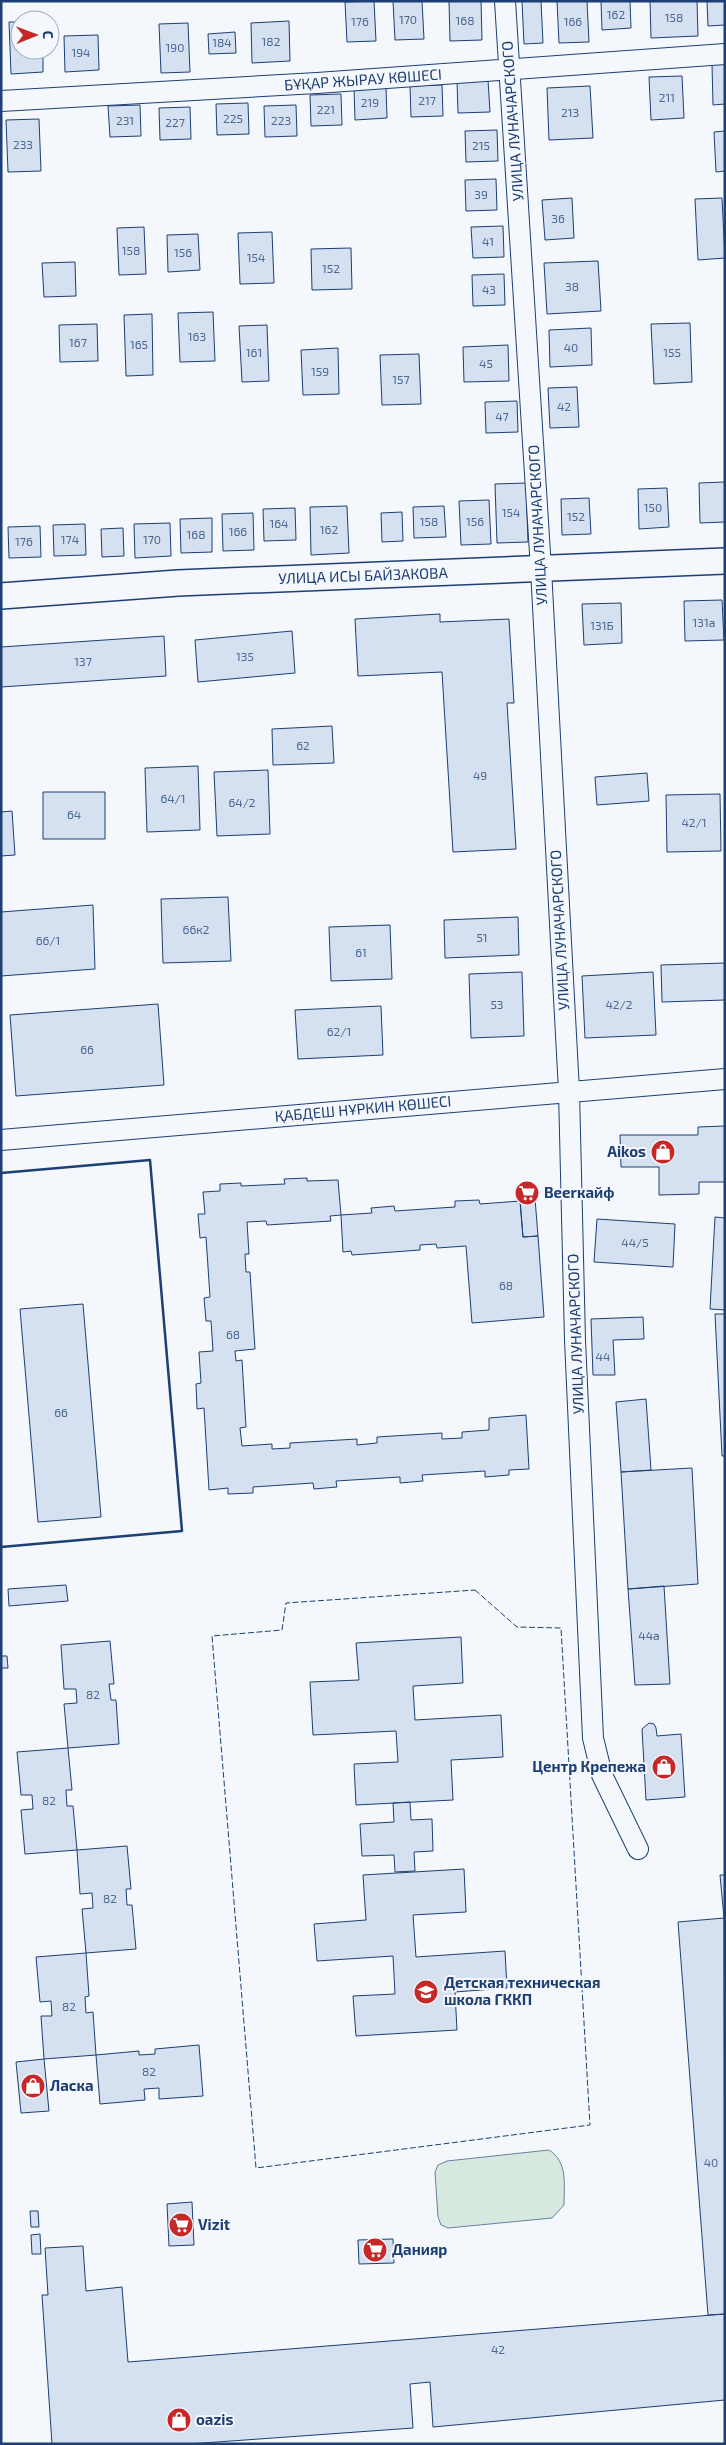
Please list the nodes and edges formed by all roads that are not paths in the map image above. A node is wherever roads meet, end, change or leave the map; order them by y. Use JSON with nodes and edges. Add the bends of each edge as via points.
{"nodes":[{"id":1,"x":505,"y":1,"type":"edge"},
{"id":2,"x":725,"y":54,"type":"edge"},
{"id":3,"x":509,"y":70,"type":"junction"},
{"id":4,"x":1,"y":101,"type":"edge"},
{"id":5,"x":725,"y":561,"type":"edge"},
{"id":6,"x":541,"y":569,"type":"junction"},
{"id":7,"x":1,"y":596,"type":"edge"},
{"id":8,"x":725,"y":1079,"type":"edge"},
{"id":9,"x":568,"y":1091,"type":"junction"},
{"id":10,"x":1,"y":1140,"type":"edge"},
{"id":11,"x":638,"y":1849,"type":"dead end"}],
"edges":[{"from":1,"to":3,"type":"street","name":"УЛИЦА ЛУНАЧАРСКОГО"},
{"from":2,"to":3,"type":"street","name":"БҰҚАР ЖЫРАУ КӨШЕСІ"},
{"from":3,"to":4,"type":"street","name":"БҰҚАР ЖЫРАУ КӨШЕСІ"},
{"from":3,"to":6,"type":"street","name":"УЛИЦА ЛУНАЧАРСКОГО"},
{"from":5,"to":6,"type":"street","name":"УЛИЦА ИСЫ БАЙЗАКОВА"},
{"from":6,"to":7,"type":"street","name":"УЛИЦА ИСЫ БАЙЗАКОВА","via":[[178,583]]},
{"from":6,"to":9,"type":"street","name":"УЛИЦА ЛУНАЧАРСКОГО"},
{"from":8,"to":9,"type":"street","name":"ҚАБДЕШ НҰРКИН КӨШЕСІ"},
{"from":9,"to":10,"type":"street","name":"ҚАБДЕШ НҰРКИН КӨШЕСІ"},
{"from":9,"to":11,"type":"street","name":"УЛИЦА ЛУНАЧАРСКОГО","via":[[575,1340],[593,1738],[602,1774]]}]}
